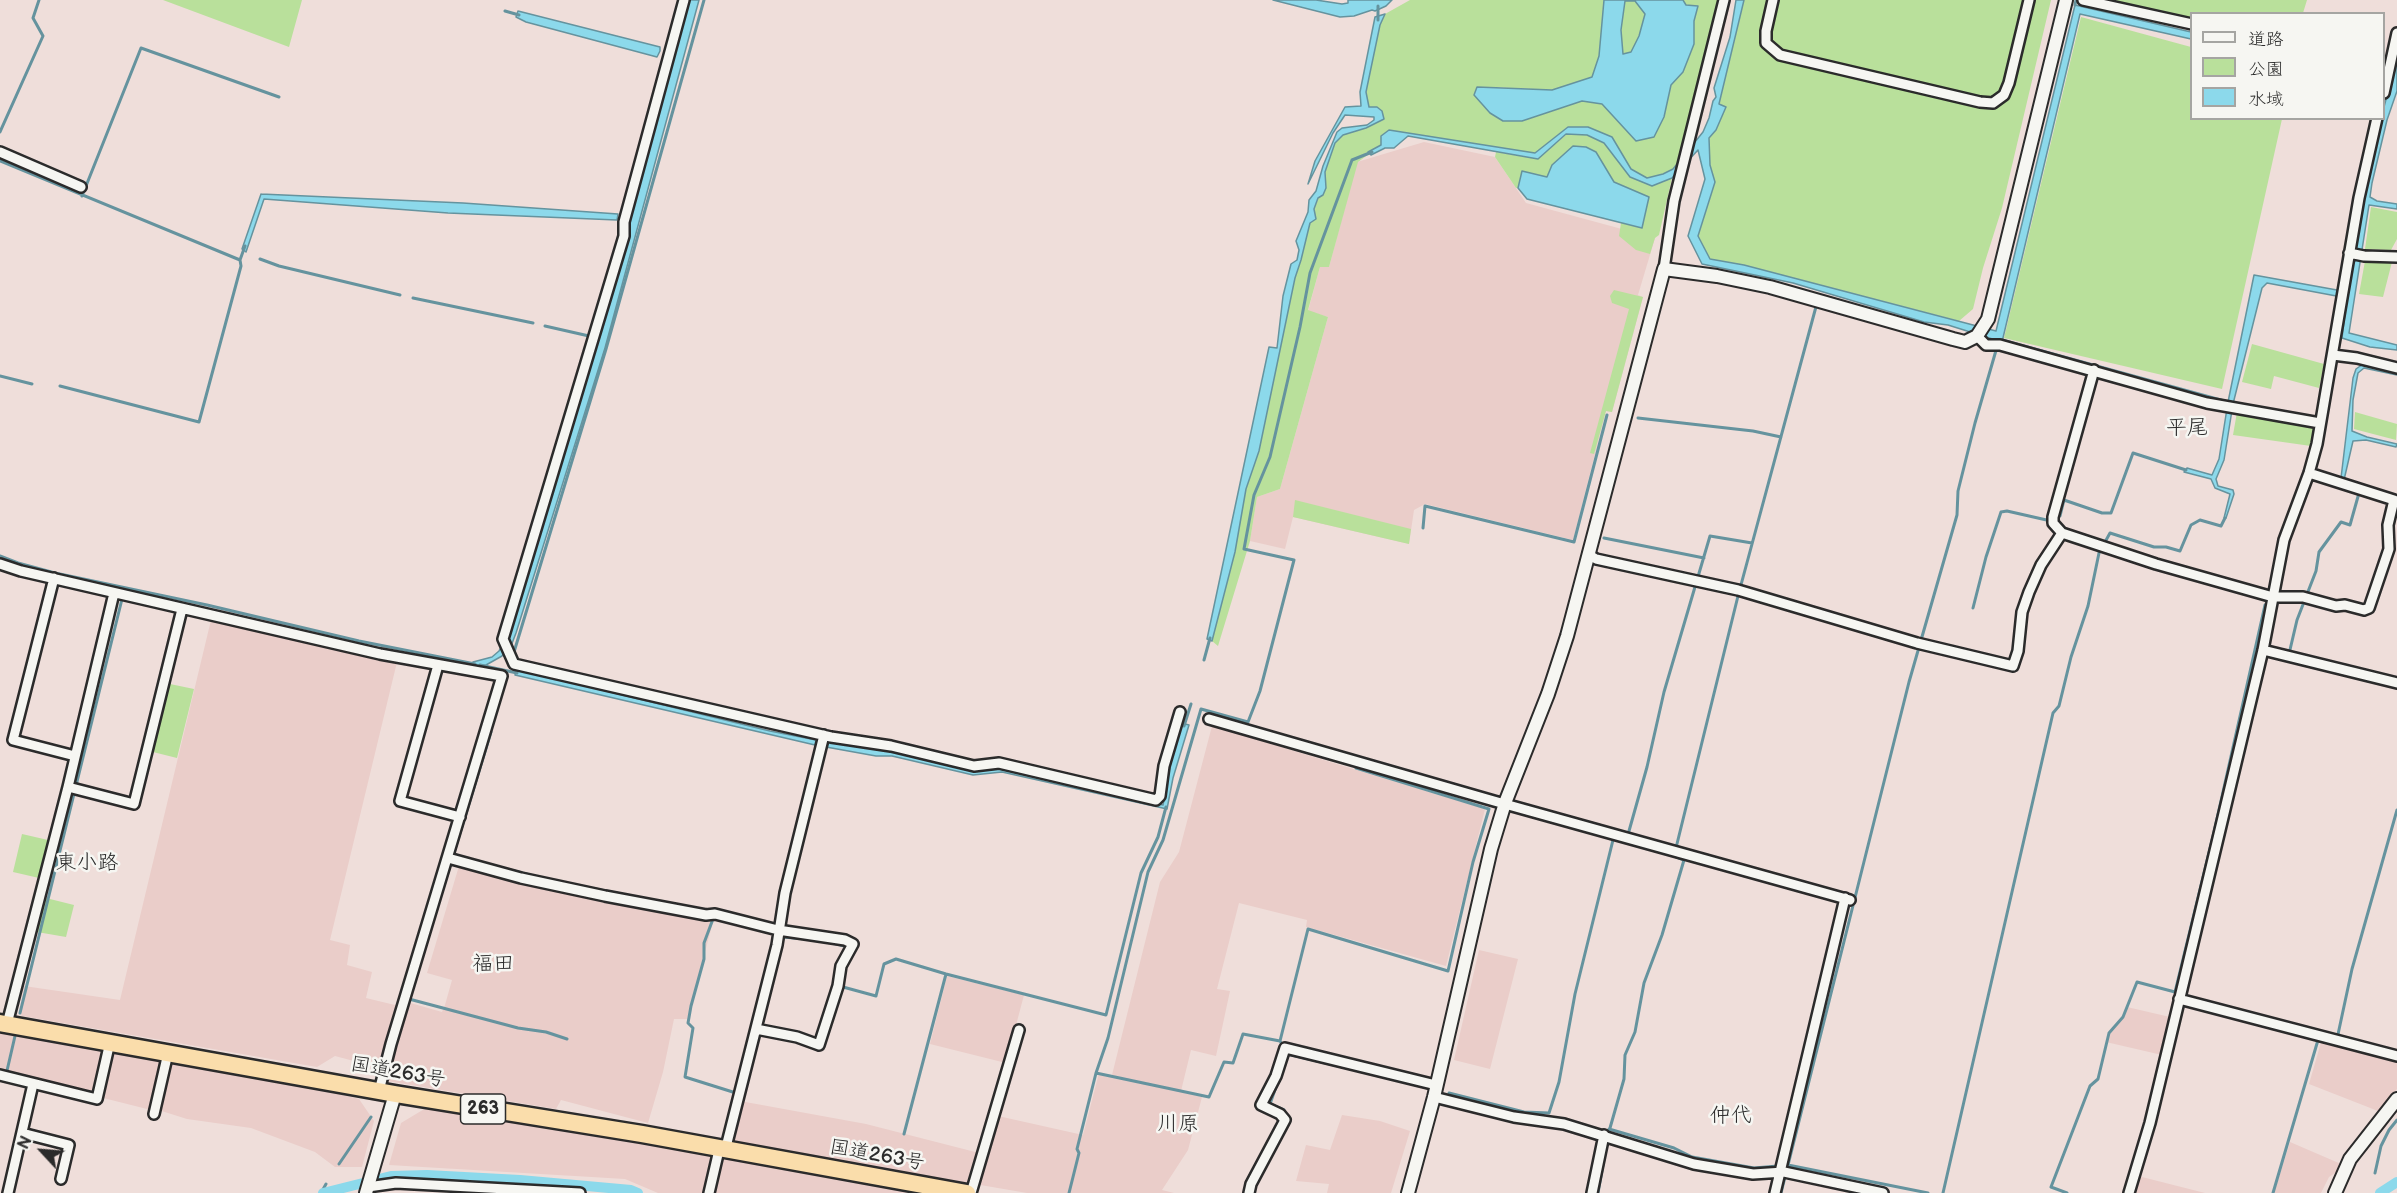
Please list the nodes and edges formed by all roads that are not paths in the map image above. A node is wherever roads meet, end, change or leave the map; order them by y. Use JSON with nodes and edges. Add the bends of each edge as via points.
{"nodes":[{"id":1,"x":684,"y":0,"type":"edge"},
{"id":2,"x":1724,"y":0,"type":"edge"},
{"id":3,"x":1773,"y":0,"type":"edge"},
{"id":4,"x":2029,"y":0,"type":"edge"},
{"id":5,"x":2066,"y":0,"type":"edge"},
{"id":6,"x":2083,"y":0,"type":"edge"},
{"id":7,"x":2190,"y":24,"type":"edge"},
{"id":8,"x":2397,"y":33,"type":"edge"},
{"id":9,"x":2386,"y":75,"type":"edge"},
{"id":10,"x":2377,"y":120,"type":"edge"},
{"id":11,"x":0,"y":152,"type":"edge"},
{"id":12,"x":81,"y":187,"type":"dead end"},
{"id":13,"x":2349,"y":253,"type":"junction"},
{"id":14,"x":2397,"y":257,"type":"edge"},
{"id":15,"x":1664,"y":269,"type":"junction"},
{"id":16,"x":1977,"y":336,"type":"junction"},
{"id":17,"x":2333,"y":356,"type":"junction"},
{"id":18,"x":2397,"y":368,"type":"edge"},
{"id":19,"x":2094,"y":370,"type":"junction"},
{"id":20,"x":2320,"y":423,"type":"junction"},
{"id":21,"x":2309,"y":473,"type":"junction"},
{"id":22,"x":2397,"y":489,"type":"edge"},
{"id":23,"x":2394,"y":500,"type":"junction"},
{"id":24,"x":2062,"y":533,"type":"junction"},
{"id":25,"x":1588,"y":554,"type":"junction"},
{"id":26,"x":0,"y":564,"type":"edge"},
{"id":27,"x":54,"y":578,"type":"junction"},
{"id":28,"x":120,"y":594,"type":"junction"},
{"id":29,"x":2273,"y":597,"type":"junction"},
{"id":30,"x":182,"y":609,"type":"junction"},
{"id":31,"x":2263,"y":650,"type":"junction"},
{"id":32,"x":438,"y":665,"type":"junction"},
{"id":33,"x":2397,"y":683,"type":"edge"},
{"id":34,"x":1180,"y":712,"type":"dead end"},
{"id":35,"x":1209,"y":718,"type":"dead end"},
{"id":36,"x":823,"y":741,"type":"junction"},
{"id":37,"x":75,"y":756,"type":"junction"},
{"id":38,"x":73,"y":788,"type":"junction"},
{"id":39,"x":1504,"y":803,"type":"junction"},
{"id":40,"x":460,"y":817,"type":"junction"},
{"id":41,"x":452,"y":859,"type":"junction"},
{"id":42,"x":778,"y":930,"type":"junction"},
{"id":43,"x":2179,"y":999,"type":"junction"},
{"id":44,"x":4,"y":1024,"type":"edge"},
{"id":45,"x":759,"y":1029,"type":"junction"},
{"id":46,"x":1019,"y":1030,"type":"dead end"},
{"id":47,"x":110,"y":1042,"type":"junction"},
{"id":48,"x":168,"y":1053,"type":"junction"},
{"id":49,"x":2397,"y":1056,"type":"edge"},
{"id":50,"x":4,"y":1077,"type":"edge"},
{"id":51,"x":33,"y":1084,"type":"junction"},
{"id":52,"x":1437,"y":1084,"type":"junction"},
{"id":53,"x":387,"y":1093,"type":"junction"},
{"id":54,"x":1434,"y":1097,"type":"junction"},
{"id":55,"x":2397,"y":1099,"type":"edge"},
{"id":56,"x":154,"y":1114,"type":"dead end"},
{"id":57,"x":22,"y":1133,"type":"junction"},
{"id":58,"x":1607,"y":1137,"type":"junction"},
{"id":59,"x":719,"y":1150,"type":"junction"},
{"id":60,"x":1784,"y":1169,"type":"junction"},
{"id":61,"x":61,"y":1179,"type":"dead end"},
{"id":62,"x":367,"y":1190,"type":"edge"},
{"id":63,"x":946,"y":1191,"type":"edge"},
{"id":64,"x":8,"y":1193,"type":"edge"},
{"id":65,"x":580,"y":1193,"type":"edge"},
{"id":66,"x":709,"y":1193,"type":"edge"},
{"id":67,"x":969,"y":1193,"type":"edge"},
{"id":68,"x":1249,"y":1193,"type":"edge"},
{"id":69,"x":1408,"y":1193,"type":"edge"},
{"id":70,"x":1592,"y":1193,"type":"edge"},
{"id":71,"x":1775,"y":1193,"type":"edge"},
{"id":72,"x":1883,"y":1193,"type":"edge"},
{"id":73,"x":2129,"y":1193,"type":"edge"},
{"id":74,"x":2335,"y":1193,"type":"edge"}],
"edges":[{"from":1,"to":36,"type":"street","via":[[624,236],[503,639],[514,664]]},
{"from":2,"to":15,"type":"street","via":[[1674,201]]},
{"from":3,"to":4,"type":"street","via":[[1766,44],[1780,55],[1993,103],[2004,95],[2009,83]]},
{"from":5,"to":16,"type":"street","via":[[1986,323]]},
{"from":6,"to":7,"type":"street"},
{"from":8,"to":9,"type":"street"},
{"from":10,"to":13,"type":"street"},
{"from":11,"to":12,"type":"street"},
{"from":13,"to":14,"type":"street"},
{"from":13,"to":17,"type":"street"},
{"from":15,"to":16,"type":"street","via":[[1717,276],[1965,342]]},
{"from":15,"to":25,"type":"street"},
{"from":16,"to":19,"type":"street","via":[[1986,345],[1998,344]]},
{"from":17,"to":18,"type":"street"},
{"from":17,"to":20,"type":"street"},
{"from":19,"to":20,"type":"street","via":[[2230,408]]},
{"from":19,"to":24,"type":"street","via":[[2053,520]]},
{"from":20,"to":21,"type":"street"},
{"from":21,"to":23,"type":"street"},
{"from":21,"to":29,"type":"street","via":[[2284,540]]},
{"from":22,"to":23,"type":"street"},
{"from":23,"to":29,"type":"street","via":[[2388,525],[2389,549],[2369,608]]},
{"from":24,"to":25,"type":"street","via":[[2029,592],[2013,666],[1920,644],[1741,591]]},
{"from":24,"to":29,"type":"street"},
{"from":25,"to":39,"type":"street","via":[[1551,685]]},
{"from":26,"to":27,"type":"street"},
{"from":27,"to":28,"type":"street"},
{"from":27,"to":37,"type":"street","via":[[14,740]]},
{"from":28,"to":30,"type":"street"},
{"from":28,"to":37,"type":"street"},
{"from":29,"to":31,"type":"street"},
{"from":30,"to":32,"type":"street"},
{"from":30,"to":38,"type":"street","via":[[134,804]]},
{"from":31,"to":33,"type":"street"},
{"from":31,"to":43,"type":"street"},
{"from":32,"to":40,"type":"street","via":[[400,801]]},
{"from":32,"to":40,"type":"street","via":[[502,676]]},
{"from":34,"to":36,"type":"street","via":[[1156,800],[999,763],[974,766],[891,746]]},
{"from":35,"to":39,"type":"street"},
{"from":36,"to":42,"type":"street"},
{"from":37,"to":38,"type":"street"},
{"from":38,"to":44,"type":"street"},
{"from":39,"to":52,"type":"street"},
{"from":39,"to":60,"type":"street","via":[[1848,899]]},
{"from":40,"to":41,"type":"street"},
{"from":41,"to":42,"type":"street","via":[[521,878]]},
{"from":41,"to":53,"type":"street","via":[[391,1044]]},
{"from":42,"to":45,"type":"street"},
{"from":42,"to":45,"type":"street","via":[[853,944],[843,964],[819,1045]]},
{"from":43,"to":49,"type":"street"},
{"from":43,"to":73,"type":"street"},
{"from":44,"to":47,"type":"highway","name":"国道263号","number":"263"},
{"from":45,"to":59,"type":"street","via":[[727,1143]]},
{"from":46,"to":67,"type":"street"},
{"from":47,"to":48,"type":"highway","name":"国道263号","number":"263"},
{"from":47,"to":51,"type":"street","via":[[97,1099]]},
{"from":48,"to":53,"type":"highway","name":"国道263号","number":"263"},
{"from":48,"to":56,"type":"street"},
{"from":50,"to":51,"type":"street"},
{"from":51,"to":57,"type":"street"},
{"from":52,"to":54,"type":"street"},
{"from":52,"to":68,"type":"street","via":[[1284,1051],[1261,1105],[1282,1117]]},
{"from":53,"to":59,"type":"highway","name":"国道263号","number":"263"},
{"from":53,"to":62,"type":"street"},
{"from":54,"to":58,"type":"street"},
{"from":54,"to":69,"type":"street"},
{"from":55,"to":74,"type":"street","via":[[2350,1159]]},
{"from":57,"to":61,"type":"street","via":[[69,1145]]},
{"from":57,"to":64,"type":"street"},
{"from":58,"to":60,"type":"street","via":[[1704,1166],[1753,1174]]},
{"from":58,"to":70,"type":"street"},
{"from":59,"to":63,"type":"highway","name":"国道263号","number":"263"},
{"from":59,"to":66,"type":"street"},
{"from":60,"to":71,"type":"street"},
{"from":60,"to":72,"type":"street"},
{"from":62,"to":65,"type":"street","via":[[396,1183]]},
{"from":63,"to":67,"type":"highway","name":"国道263号","number":"263"}]}
